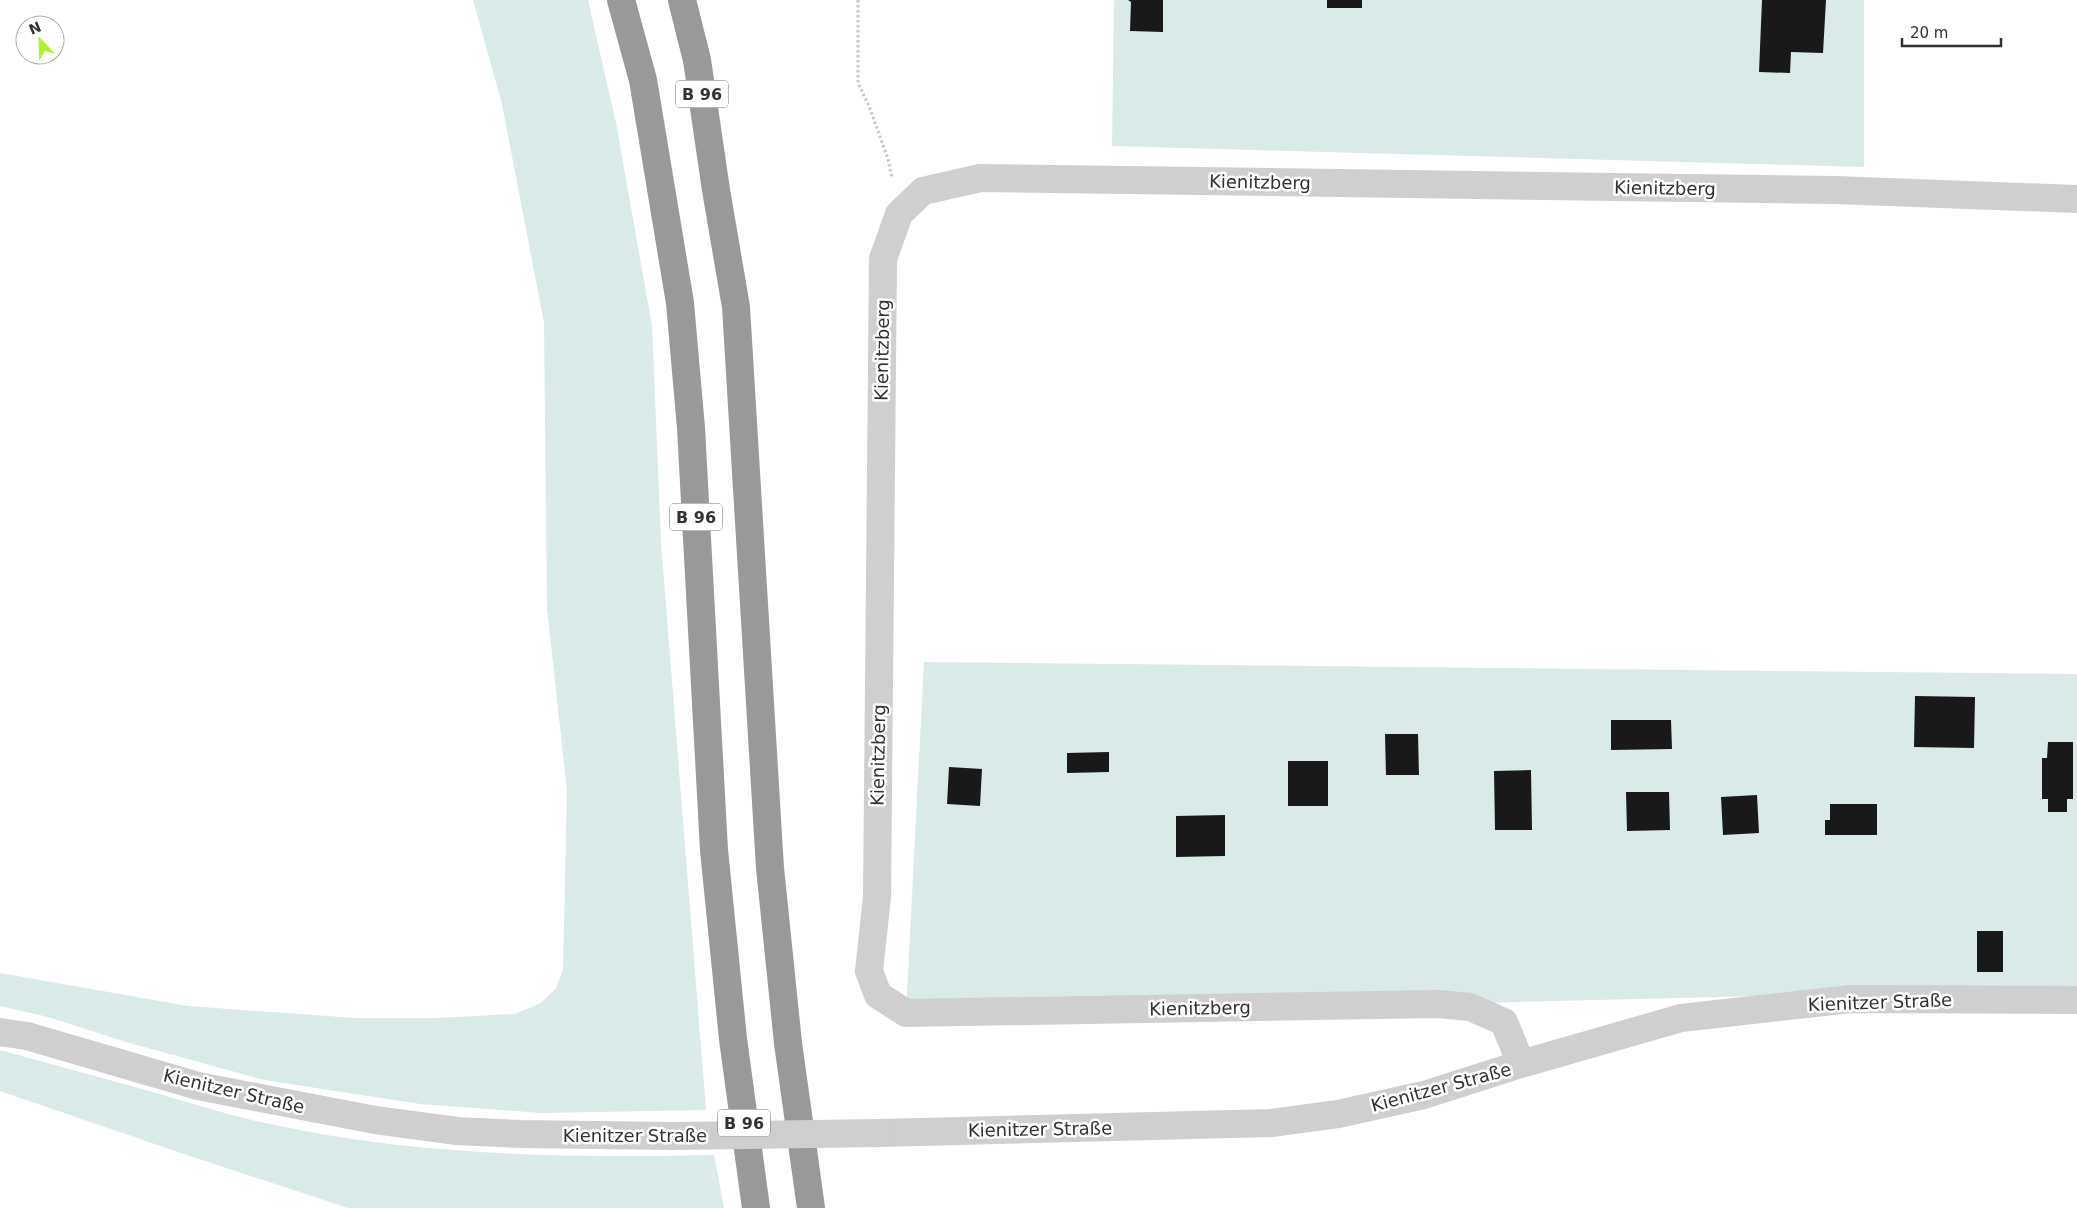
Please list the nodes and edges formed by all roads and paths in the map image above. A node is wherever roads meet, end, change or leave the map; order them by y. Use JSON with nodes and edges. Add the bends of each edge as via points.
{"nodes":[{"id":1,"x":621,"y":0,"type":"edge"},
{"id":2,"x":682,"y":0,"type":"edge"},
{"id":3,"x":858,"y":0,"type":"edge"},
{"id":4,"x":2077,"y":199,"type":"edge"},
{"id":5,"x":899,"y":214,"type":"junction"},
{"id":6,"x":2077,"y":1000,"type":"edge"},
{"id":7,"x":0,"y":1032,"type":"edge"},
{"id":8,"x":1521,"y":1064,"type":"junction"},
{"id":9,"x":756,"y":1208,"type":"edge"},
{"id":10,"x":810,"y":1208,"type":"edge"}],
"edges":[{"from":1,"to":9,"type":"highway","number":"B 96","via":[[643,80],[680,303],[691,428],[714,850],[733,1039]]},
{"from":2,"to":10,"type":"highway","number":"B 96","via":[[697,60],[736,307],[770,868],[788,1043]]},
{"from":3,"to":5,"type":"path","via":[[858,83],[888,158]]},
{"from":4,"to":5,"type":"street","name":"Kienitzberg","via":[[1825,190],[980,178],[924,192]]},
{"from":5,"to":8,"type":"street","name":"Kienitzberg","via":[[883,259],[877,896],[869,971],[878,995],[906,1013],[1438,1004],[1470,1007],[1504,1022]]},
{"from":6,"to":8,"type":"street","name":"Kienitzer Straße","via":[[1851,998],[1795,1004],[1681,1018]]},
{"from":7,"to":8,"type":"street","name":"Kienitzer Straße","bridge":true,"via":[[27,1036],[198,1086],[375,1120],[466,1132],[673,1136],[1271,1123],[1338,1114],[1424,1095]]}]}
